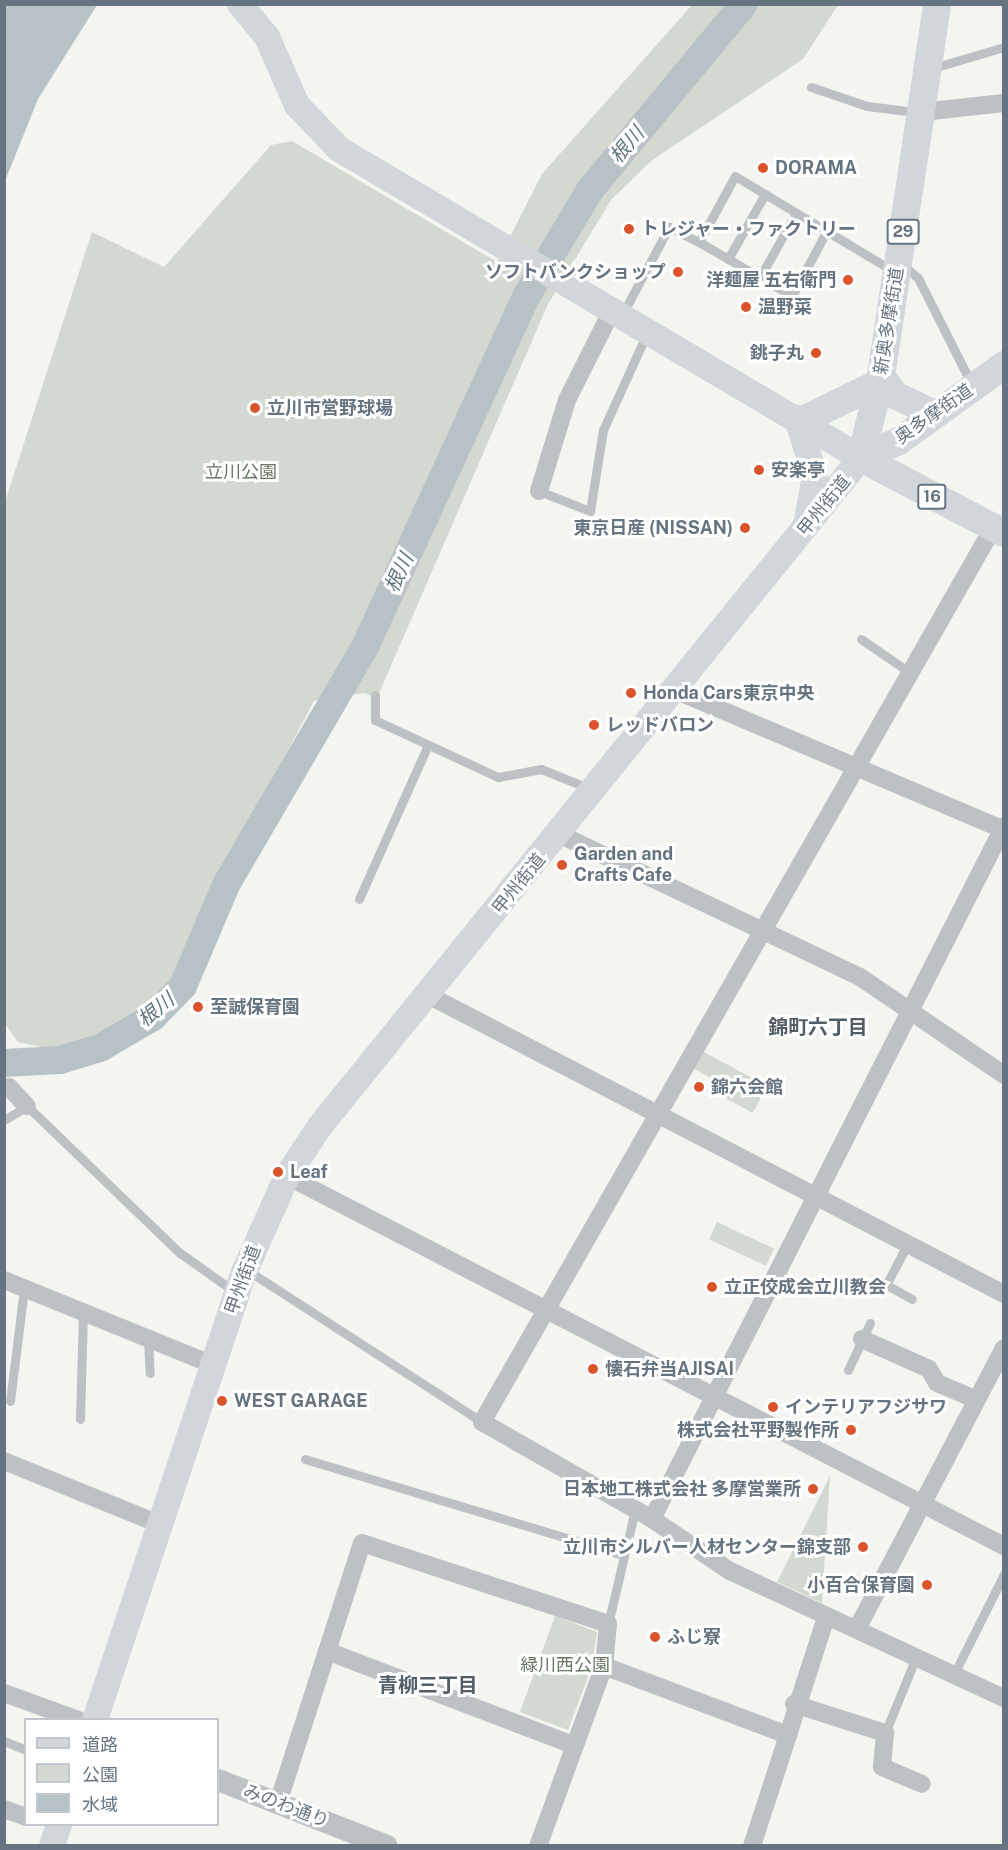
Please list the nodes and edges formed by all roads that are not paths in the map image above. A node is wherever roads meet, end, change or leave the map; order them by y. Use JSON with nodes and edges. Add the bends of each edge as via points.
{"nodes":[{"id":1,"x":240,"y":4,"type":"edge"},
{"id":2,"x":938,"y":4,"type":"edge"},
{"id":3,"x":1004,"y":46,"type":"edge"},
{"id":4,"x":928,"y":69,"type":"junction"},
{"id":5,"x":811,"y":87,"type":"dead end"},
{"id":6,"x":1004,"y":103,"type":"edge"},
{"id":7,"x":922,"y":112,"type":"junction"},
{"id":8,"x":765,"y":194,"type":"junction"},
{"id":9,"x":796,"y":213,"type":"junction"},
{"id":10,"x":826,"y":231,"type":"junction"},
{"id":11,"x":699,"y":242,"type":"junction"},
{"id":12,"x":728,"y":259,"type":"junction"},
{"id":13,"x":898,"y":268,"type":"junction"},
{"id":14,"x":760,"y":277,"type":"junction"},
{"id":15,"x":617,"y":313,"type":"junction"},
{"id":16,"x":648,"y":330,"type":"junction"},
{"id":17,"x":1004,"y":365,"type":"edge"},
{"id":18,"x":880,"y":380,"type":"junction"},
{"id":19,"x":973,"y":387,"type":"junction"},
{"id":20,"x":934,"y":414,"type":"junction"},
{"id":21,"x":799,"y":419,"type":"junction"},
{"id":22,"x":861,"y":458,"type":"junction"},
{"id":23,"x":539,"y":491,"type":"joint"},
{"id":24,"x":806,"y":528,"type":"junction"},
{"id":25,"x":998,"y":531,"type":"edge"},
{"id":26,"x":861,"y":639,"type":"dead end"},
{"id":27,"x":909,"y":672,"type":"junction"},
{"id":28,"x":677,"y":691,"type":"junction"},
{"id":29,"x":375,"y":695,"type":"dead end"},
{"id":30,"x":428,"y":745,"type":"junction"},
{"id":31,"x":855,"y":768,"type":"junction"},
{"id":32,"x":595,"y":791,"type":"junction"},
{"id":33,"x":1003,"y":828,"type":"edge"},
{"id":34,"x":559,"y":834,"type":"junction"},
{"id":35,"x":359,"y":899,"type":"dead end"},
{"id":36,"x":764,"y":930,"type":"junction"},
{"id":37,"x":426,"y":994,"type":"junction"},
{"id":38,"x":910,"y":1013,"type":"junction"},
{"id":39,"x":1004,"y":1075,"type":"edge"},
{"id":40,"x":9,"y":1087,"type":"dead end"},
{"id":41,"x":27,"y":1106,"type":"junction"},
{"id":42,"x":654,"y":1117,"type":"junction"},
{"id":43,"x":4,"y":1120,"type":"edge"},
{"id":44,"x":287,"y":1176,"type":"junction"},
{"id":45,"x":815,"y":1199,"type":"junction"},
{"id":46,"x":906,"y":1245,"type":"junction"},
{"id":47,"x":245,"y":1270,"type":"junction"},
{"id":48,"x":4,"y":1280,"type":"edge"},
{"id":49,"x":876,"y":1280,"type":"dead end"},
{"id":50,"x":886,"y":1285,"type":"junction"},
{"id":51,"x":24,"y":1289,"type":"junction"},
{"id":52,"x":237,"y":1293,"type":"junction"},
{"id":53,"x":1004,"y":1294,"type":"edge"},
{"id":54,"x":912,"y":1299,"type":"dead end"},
{"id":55,"x":545,"y":1311,"type":"junction"},
{"id":56,"x":83,"y":1314,"type":"junction"},
{"id":57,"x":866,"y":1331,"type":"joint"},
{"id":58,"x":148,"y":1340,"type":"junction"},
{"id":59,"x":1004,"y":1348,"type":"edge"},
{"id":60,"x":213,"y":1365,"type":"junction"},
{"id":61,"x":848,"y":1370,"type":"dead end"},
{"id":62,"x":150,"y":1373,"type":"dead end"},
{"id":63,"x":714,"y":1397,"type":"junction"},
{"id":64,"x":976,"y":1400,"type":"junction"},
{"id":65,"x":10,"y":1401,"type":"dead end"},
{"id":66,"x":80,"y":1419,"type":"dead end"},
{"id":67,"x":482,"y":1422,"type":"junction"},
{"id":68,"x":305,"y":1459,"type":"dead end"},
{"id":69,"x":4,"y":1461,"type":"edge"},
{"id":70,"x":923,"y":1504,"type":"junction"},
{"id":71,"x":635,"y":1510,"type":"junction"},
{"id":72,"x":652,"y":1519,"type":"junction"},
{"id":73,"x":159,"y":1524,"type":"junction"},
{"id":74,"x":1004,"y":1546,"type":"edge"},
{"id":75,"x":623,"y":1555,"type":"junction"},
{"id":76,"x":1004,"y":1574,"type":"edge"},
{"id":77,"x":825,"y":1617,"type":"junction"},
{"id":78,"x":608,"y":1624,"type":"junction"},
{"id":79,"x":857,"y":1629,"type":"junction"},
{"id":80,"x":327,"y":1651,"type":"junction"},
{"id":81,"x":916,"y":1657,"type":"junction"},
{"id":82,"x":604,"y":1666,"type":"junction"},
{"id":83,"x":955,"y":1672,"type":"junction"},
{"id":84,"x":4,"y":1693,"type":"edge"},
{"id":85,"x":1004,"y":1698,"type":"edge"},
{"id":86,"x":794,"y":1704,"type":"junction"},
{"id":87,"x":75,"y":1718,"type":"edge"},
{"id":88,"x":95,"y":1718,"type":"edge"},
{"id":89,"x":885,"y":1733,"type":"junction"},
{"id":90,"x":788,"y":1735,"type":"junction"},
{"id":91,"x":4,"y":1741,"type":"edge"},
{"id":92,"x":573,"y":1745,"type":"junction"},
{"id":93,"x":24,"y":1749,"type":"edge"},
{"id":94,"x":219,"y":1780,"type":"edge"},
{"id":95,"x":922,"y":1784,"type":"dead end"},
{"id":96,"x":278,"y":1803,"type":"junction"},
{"id":97,"x":4,"y":1809,"type":"edge"},
{"id":98,"x":24,"y":1816,"type":"edge"},
{"id":99,"x":387,"y":1845,"type":"edge"},
{"id":100,"x":538,"y":1845,"type":"edge"},
{"id":101,"x":752,"y":1845,"type":"edge"}],
"edges":[{"from":1,"to":15,"type":"main road","name":"甲州街道","via":[[267,37],[297,105],[339,149]]},
{"from":2,"to":4,"type":"main road","name":"新奥多摩街道","number":"29"},
{"from":3,"to":4,"type":"lane"},
{"from":4,"to":7,"type":"main road","name":"新奥多摩街道","number":"29"},
{"from":5,"to":7,"type":"lane","via":[[867,106]]},
{"from":6,"to":7,"type":"street"},
{"from":7,"to":13,"type":"main road","name":"新奥多摩街道","number":"29"},
{"from":8,"to":9,"type":"lane"},
{"from":8,"to":11,"type":"lane","via":[[735,176]]},
{"from":8,"to":12,"type":"lane"},
{"from":9,"to":10,"type":"lane"},
{"from":9,"to":14,"type":"lane"},
{"from":10,"to":13,"type":"lane"},
{"from":10,"to":14,"type":"lane","via":[[792,296]]},
{"from":11,"to":12,"type":"lane"},
{"from":11,"to":15,"type":"lane","via":[[669,227]]},
{"from":12,"to":14,"type":"lane"},
{"from":13,"to":18,"type":"main road","name":"新奥多摩街道","number":"29"},
{"from":13,"to":19,"type":"lane","via":[[918,278]]},
{"from":15,"to":16,"type":"main road","name":"甲州街道"},
{"from":15,"to":23,"type":"street","via":[[567,400]]},
{"from":16,"to":21,"type":"main road","name":"甲州街道"},
{"from":16,"to":23,"type":"lane","via":[[603,430],[590,511]]},
{"from":17,"to":19,"type":"main road","name":"奥多摩街道"},
{"from":18,"to":20,"type":"main road","via":[[894,395]]},
{"from":18,"to":21,"type":"main road"},
{"from":18,"to":22,"type":"main road","name":"新奥多摩街道","number":"29"},
{"from":19,"to":20,"type":"main road","name":"奥多摩街道"},
{"from":20,"to":22,"type":"main road","name":"奥多摩街道","via":[[899,441]]},
{"from":21,"to":22,"type":"main road","name":"甲州街道"},
{"from":21,"to":24,"type":"main road","via":[[815,477]]},
{"from":22,"to":24,"type":"main road","name":"甲州街道"},
{"from":22,"to":25,"type":"main road","number":"16"},
{"from":24,"to":28,"type":"main road","name":"甲州街道"},
{"from":25,"to":27,"type":"street"},
{"from":26,"to":27,"type":"lane"},
{"from":27,"to":31,"type":"street"},
{"from":28,"to":31,"type":"street"},
{"from":28,"to":32,"type":"main road","name":"甲州街道"},
{"from":29,"to":30,"type":"lane","via":[[375,720]]},
{"from":30,"to":32,"type":"lane","via":[[498,777],[541,769]]},
{"from":30,"to":35,"type":"lane"},
{"from":31,"to":33,"type":"street"},
{"from":31,"to":36,"type":"street"},
{"from":32,"to":34,"type":"main road","name":"甲州街道"},
{"from":33,"to":38,"type":"street"},
{"from":34,"to":36,"type":"street"},
{"from":34,"to":37,"type":"main road","name":"甲州街道"},
{"from":36,"to":38,"type":"street","via":[[860,977]]},
{"from":36,"to":42,"type":"street"},
{"from":37,"to":42,"type":"street"},
{"from":37,"to":44,"type":"main road","name":"甲州街道"},
{"from":38,"to":39,"type":"street"},
{"from":38,"to":45,"type":"street"},
{"from":40,"to":41,"type":"street"},
{"from":41,"to":43,"type":"lane"},
{"from":41,"to":52,"type":"lane","via":[[180,1253]]},
{"from":42,"to":45,"type":"street"},
{"from":42,"to":55,"type":"street"},
{"from":44,"to":47,"type":"main road","name":"甲州街道"},
{"from":44,"to":55,"type":"street"},
{"from":45,"to":46,"type":"street"},
{"from":45,"to":63,"type":"street"},
{"from":46,"to":50,"type":"lane"},
{"from":46,"to":53,"type":"street"},
{"from":47,"to":52,"type":"main road","name":"甲州街道"},
{"from":47,"to":67,"type":"lane"},
{"from":48,"to":51,"type":"street"},
{"from":49,"to":50,"type":"lane"},
{"from":50,"to":54,"type":"lane"},
{"from":51,"to":56,"type":"street"},
{"from":51,"to":65,"type":"lane"},
{"from":52,"to":60,"type":"main road","name":"甲州街道"},
{"from":55,"to":63,"type":"street"},
{"from":55,"to":67,"type":"street"},
{"from":56,"to":58,"type":"street"},
{"from":56,"to":66,"type":"lane"},
{"from":57,"to":61,"type":"lane"},
{"from":57,"to":64,"type":"street","via":[[929,1369],[937,1383]]},
{"from":58,"to":60,"type":"street"},
{"from":58,"to":62,"type":"lane"},
{"from":59,"to":64,"type":"street"},
{"from":60,"to":73,"type":"main road","name":"甲州街道"},
{"from":63,"to":70,"type":"street"},
{"from":63,"to":72,"type":"street"},
{"from":64,"to":70,"type":"street"},
{"from":67,"to":71,"type":"street"},
{"from":68,"to":75,"type":"lane"},
{"from":69,"to":73,"type":"street"},
{"from":70,"to":74,"type":"street"},
{"from":70,"to":79,"type":"street"},
{"from":71,"to":72,"type":"street"},
{"from":71,"to":75,"type":"lane"},
{"from":72,"to":77,"type":"street","via":[[730,1571]]},
{"from":73,"to":88,"type":"main road","name":"甲州街道"},
{"from":75,"to":78,"type":"lane"},
{"from":76,"to":83,"type":"lane"},
{"from":77,"to":79,"type":"street"},
{"from":77,"to":86,"type":"street"},
{"from":78,"to":80,"type":"street","via":[[362,1543]]},
{"from":78,"to":82,"type":"street"},
{"from":79,"to":81,"type":"street"},
{"from":80,"to":92,"type":"street"},
{"from":80,"to":96,"type":"street"},
{"from":81,"to":83,"type":"street"},
{"from":81,"to":89,"type":"lane"},
{"from":82,"to":90,"type":"street"},
{"from":82,"to":92,"type":"street"},
{"from":83,"to":85,"type":"street"},
{"from":84,"to":87,"type":"street"},
{"from":86,"to":89,"type":"street"},
{"from":86,"to":90,"type":"street"},
{"from":89,"to":95,"type":"street","via":[[882,1767]]},
{"from":90,"to":101,"type":"street"},
{"from":91,"to":93,"type":"lane"},
{"from":92,"to":100,"type":"street"},
{"from":94,"to":96,"type":"street","name":"みのわ通り"},
{"from":96,"to":99,"type":"street","name":"みのわ通り"},
{"from":97,"to":98,"type":"street"}]}
